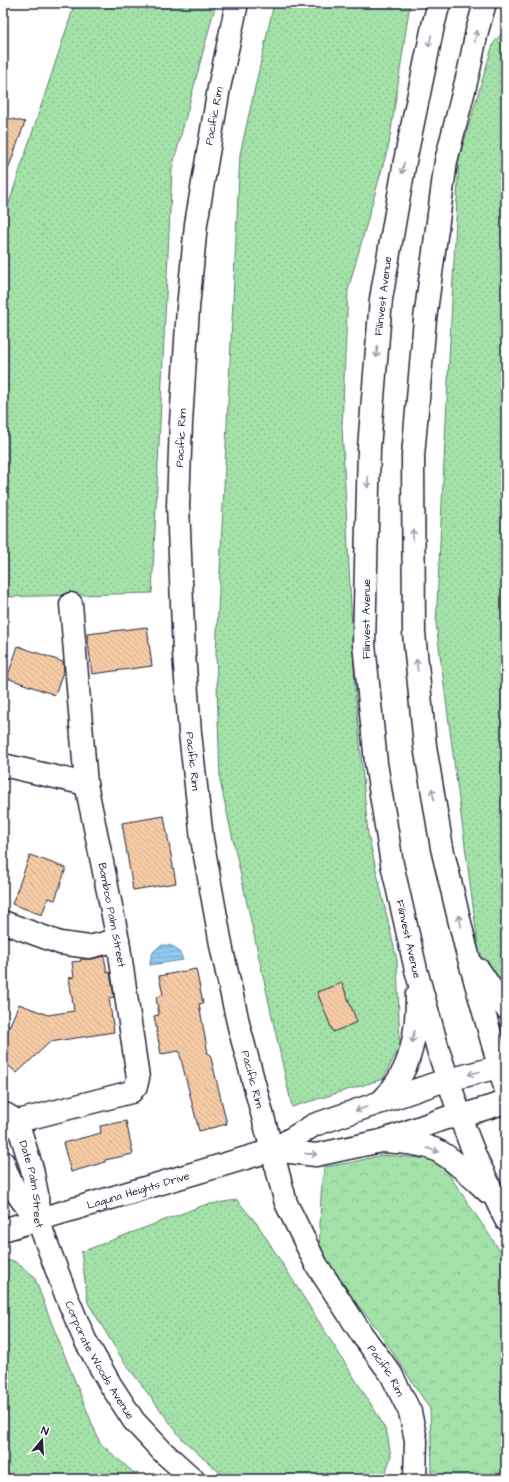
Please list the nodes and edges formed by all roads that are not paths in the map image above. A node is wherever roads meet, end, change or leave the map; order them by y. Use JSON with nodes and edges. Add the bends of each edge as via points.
{"nodes":[{"id":1,"x":237,"y":3,"type":"edge"},
{"id":2,"x":439,"y":3,"type":"edge"},
{"id":3,"x":485,"y":3,"type":"edge"},
{"id":4,"x":71,"y":604,"type":"dead end"},
{"id":5,"x":3,"y":765,"type":"edge"},
{"id":6,"x":86,"y":784,"type":"junction"},
{"id":7,"x":3,"y":922,"type":"edge"},
{"id":8,"x":118,"y":940,"type":"junction"},
{"id":9,"x":466,"y":948,"type":"junction"},
{"id":10,"x":416,"y":970,"type":"junction"},
{"id":11,"x":506,"y":1008,"type":"edge"},
{"id":12,"x":503,"y":1066,"type":"edge"},
{"id":13,"x":448,"y":1080,"type":"junction"},
{"id":14,"x":506,"y":1091,"type":"edge"},
{"id":15,"x":381,"y":1102,"type":"junction"},
{"id":16,"x":506,"y":1102,"type":"edge"},
{"id":17,"x":461,"y":1116,"type":"junction"},
{"id":18,"x":8,"y":1119,"type":"edge"},
{"id":19,"x":381,"y":1141,"type":"junction"},
{"id":20,"x":273,"y":1150,"type":"junction"},
{"id":21,"x":3,"y":1162,"type":"edge"},
{"id":22,"x":501,"y":1210,"type":"edge"},
{"id":23,"x":38,"y":1220,"type":"junction"},
{"id":24,"x":3,"y":1230,"type":"edge"},
{"id":25,"x":193,"y":1479,"type":"edge"},
{"id":26,"x":415,"y":1479,"type":"edge"}],
"edges":[{"from":1,"to":20,"type":"street","name":"Pacific Rim","via":[[219,88],[196,224],[188,308],[178,505],[184,653],[202,839],[239,1027]]},
{"from":2,"to":10,"type":"street","name":"Filinvest Avenue","one_way":true,"via":[[404,161],[381,299],[369,448],[364,644],[376,763],[388,840]]},
{"from":9,"to":3,"type":"street","one_way":true,"via":[[442,848],[425,746],[414,632],[413,456],[426,319],[446,161]]},
{"from":4,"to":6,"type":"street","name":"Bamboo Palm Street"},
{"from":5,"to":6,"type":"street"},
{"from":6,"to":8,"type":"street","name":"Bamboo Palm Street"},
{"from":7,"to":8,"type":"street","via":[[60,943],[89,947]]},
{"from":8,"to":18,"type":"street","name":"Bamboo Palm Street","via":[[138,1078],[136,1086],[131,1092]]},
{"from":9,"to":11,"type":"street"},
{"from":9,"to":12,"type":"street"},
{"from":10,"to":13,"type":"street","name":"Filinvest Avenue"},
{"from":10,"to":15,"type":"street","one_way":true,"via":[[417,1015],[410,1054],[400,1077]]},
{"from":12,"to":13,"type":"street","name":"Laguna Heights Drive","one_way":true},
{"from":12,"to":14,"type":"street"},
{"from":13,"to":15,"type":"street","name":"Laguna Heights Drive"},
{"from":13,"to":17,"type":"street","name":"Filinvest Avenue"},
{"from":15,"to":20,"type":"street","name":"Laguna Heights Drive","one_way":true,"via":[[314,1125]]},
{"from":16,"to":17,"type":"street","name":"Laguna Heights Drive"},
{"from":17,"to":19,"type":"street","name":"Laguna Heights Drive","via":[[446,1118]]},
{"from":17,"to":22,"type":"street","name":"Filinvest Avenue","via":[[476,1158]]},
{"from":18,"to":23,"type":"street","name":"Date Palm Street","via":[[32,1169],[37,1194]]},
{"from":20,"to":19,"type":"street","name":"Laguna Heights Drive","one_way":true,"via":[[316,1155]]},
{"from":19,"to":22,"type":"street","one_way":true,"via":[[417,1144],[441,1152],[475,1179]]},
{"from":20,"to":23,"type":"street","name":"Laguna Heights Drive"},
{"from":20,"to":26,"type":"street","name":"Pacific Rim","via":[[286,1203],[316,1264],[391,1374],[410,1412],[416,1440]]},
{"from":21,"to":23,"type":"street","name":"Date Palm Street","via":[[7,1176],[20,1199]]},
{"from":23,"to":24,"type":"street","name":"Laguna Heights Drive"},
{"from":23,"to":25,"type":"street","name":"Corporate Woods Avenue","via":[[85,1340],[110,1384],[134,1421]]}]}
